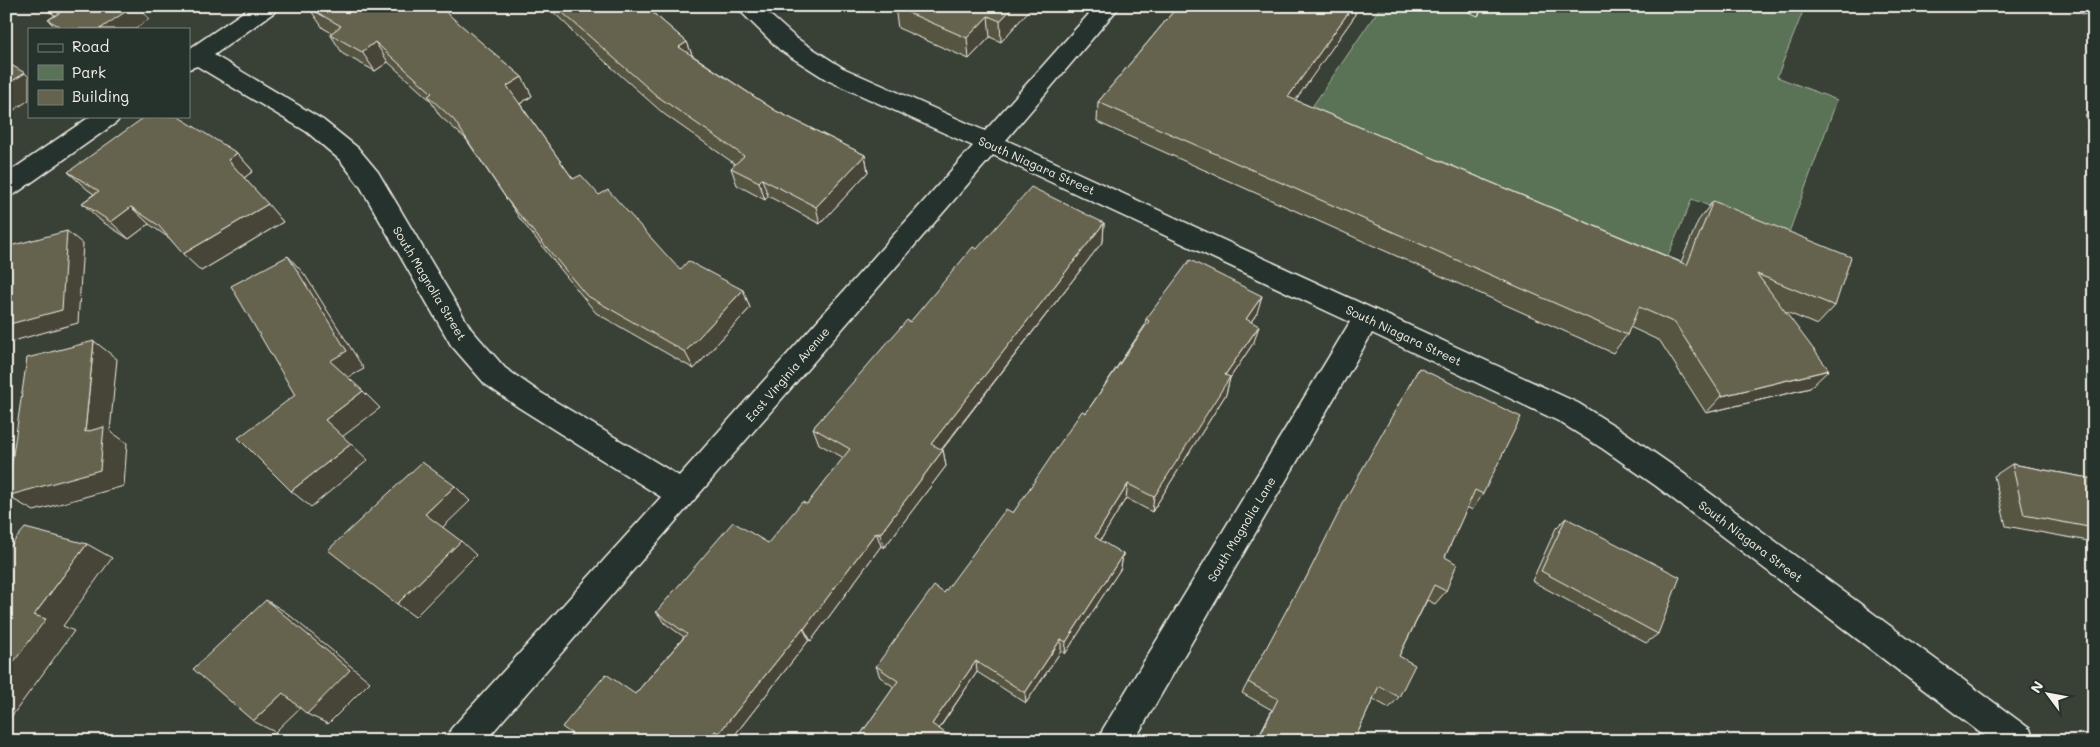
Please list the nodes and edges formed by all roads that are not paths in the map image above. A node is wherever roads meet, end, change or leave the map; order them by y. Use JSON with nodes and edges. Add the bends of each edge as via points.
{"nodes":[{"id":1,"x":268,"y":6,"type":"edge"},
{"id":2,"x":746,"y":6,"type":"edge"},
{"id":3,"x":1109,"y":6,"type":"edge"},
{"id":4,"x":193,"y":58,"type":"edge"},
{"id":5,"x":105,"y":118,"type":"edge"},
{"id":6,"x":988,"y":144,"type":"junction"},
{"id":7,"x":6,"y":187,"type":"edge"},
{"id":8,"x":1367,"y":318,"type":"junction"},
{"id":9,"x":682,"y":494,"type":"junction"},
{"id":10,"x":464,"y":741,"type":"edge"},
{"id":11,"x":1115,"y":741,"type":"edge"},
{"id":12,"x":2018,"y":741,"type":"edge"}],
"edges":[{"from":1,"to":4,"type":"street"},
{"from":2,"to":6,"type":"street","name":"South Niagara Street","via":[[788,44],[835,74]]},
{"from":3,"to":6,"type":"street","name":"East Virginia Avenue"},
{"from":4,"to":9,"type":"street","name":"South Magnolia Street","via":[[315,126],[350,154],[369,179],[461,337],[495,376]]},
{"from":5,"to":7,"type":"street"},
{"from":6,"to":8,"type":"street","name":"South Niagara Street"},
{"from":6,"to":9,"type":"street","name":"East Virginia Avenue"},
{"from":8,"to":11,"type":"street","name":"South Magnolia Lane"},
{"from":8,"to":12,"type":"street","name":"South Niagara Street","via":[[1568,412],[1613,440]]},
{"from":9,"to":10,"type":"street","name":"East Virginia Avenue"}]}
